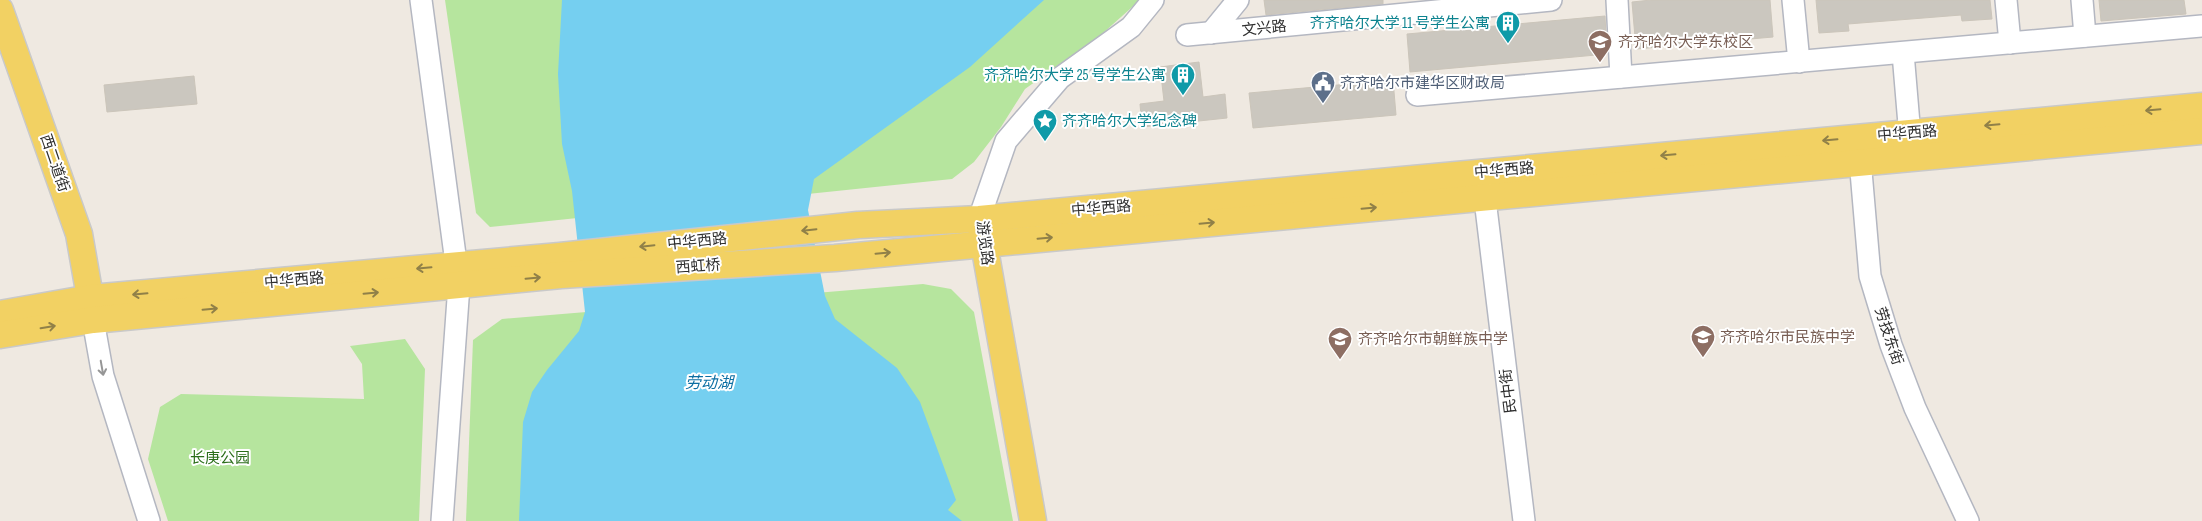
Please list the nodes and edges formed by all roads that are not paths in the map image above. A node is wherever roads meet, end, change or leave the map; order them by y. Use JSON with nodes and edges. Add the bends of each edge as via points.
{"nodes":[{"id":1,"x":421,"y":0,"type":"edge"},
{"id":2,"x":1153,"y":0,"type":"edge"},
{"id":3,"x":1238,"y":0,"type":"edge"},
{"id":4,"x":1550,"y":0,"type":"edge"},
{"id":5,"x":1617,"y":0,"type":"edge"},
{"id":6,"x":1793,"y":0,"type":"edge"},
{"id":7,"x":2006,"y":0,"type":"edge"},
{"id":8,"x":2082,"y":0,"type":"edge"},
{"id":9,"x":0,"y":10,"type":"edge"},
{"id":10,"x":2202,"y":26,"type":"edge"},
{"id":11,"x":1211,"y":33,"type":"junction"},
{"id":12,"x":1186,"y":35,"type":"dead end"},
{"id":13,"x":2086,"y":36,"type":"junction"},
{"id":14,"x":2010,"y":43,"type":"junction"},
{"id":15,"x":1903,"y":53,"type":"junction"},
{"id":16,"x":1799,"y":62,"type":"junction"},
{"id":17,"x":1621,"y":77,"type":"junction"},
{"id":18,"x":1417,"y":95,"type":"dead end"},
{"id":19,"x":2202,"y":106,"type":"edge"},
{"id":20,"x":2202,"y":131,"type":"edge"},
{"id":21,"x":1911,"y":145,"type":"junction"},
{"id":22,"x":1859,"y":150,"type":"junction"},
{"id":23,"x":1483,"y":185,"type":"junction"},
{"id":24,"x":982,"y":231,"type":"junction"},
{"id":25,"x":835,"y":258,"type":"joint"},
{"id":26,"x":561,"y":266,"type":"junction"},
{"id":27,"x":458,"y":275,"type":"junction"},
{"id":28,"x":92,"y":309,"type":"junction"},
{"id":29,"x":0,"y":314,"type":"edge"},
{"id":30,"x":0,"y":335,"type":"edge"},
{"id":31,"x":149,"y":521,"type":"edge"},
{"id":32,"x":442,"y":521,"type":"edge"},
{"id":33,"x":1033,"y":521,"type":"edge"},
{"id":34,"x":1524,"y":521,"type":"edge"},
{"id":35,"x":1968,"y":521,"type":"edge"}],
"edges":[{"from":1,"to":27,"type":"street"},
{"from":2,"to":24,"type":"street","name":"游览路","via":[[1131,27],[1060,78],[1006,141]]},
{"from":3,"to":11,"type":"street"},
{"from":4,"to":11,"type":"street","name":"文兴路"},
{"from":5,"to":17,"type":"street"},
{"from":6,"to":16,"type":"street"},
{"from":7,"to":14,"type":"street"},
{"from":8,"to":13,"type":"street"},
{"from":9,"to":28,"type":"main road","name":"西二道街","via":[[79,234]]},
{"from":10,"to":13,"type":"street"},
{"from":11,"to":12,"type":"street","name":"文兴路"},
{"from":13,"to":14,"type":"street"},
{"from":14,"to":15,"type":"street"},
{"from":15,"to":16,"type":"street"},
{"from":15,"to":21,"type":"street"},
{"from":16,"to":17,"type":"street"},
{"from":17,"to":18,"type":"street"},
{"from":19,"to":21,"type":"main road","name":"中华西路","one_way":true},
{"from":20,"to":21,"type":"main road","name":"中华西路"},
{"from":21,"to":22,"type":"main road","name":"中华西路"},
{"from":22,"to":23,"type":"main road","name":"中华西路"},
{"from":22,"to":35,"type":"street","name":"劳技东街","via":[[1870,276],[1890,344],[1915,408]]},
{"from":23,"to":24,"type":"main road","name":"中华西路"},
{"from":23,"to":34,"type":"street","name":"民中街"},
{"from":25,"to":24,"type":"main road","name":"中华西路","one_way":true},
{"from":24,"to":26,"type":"main road","name":"中华西路","one_way":true,"via":[[858,225]]},
{"from":24,"to":33,"type":"main road","name":"游览路"},
{"from":25,"to":26,"type":"main road","name":"西虹桥"},
{"from":26,"to":27,"type":"main road","name":"中华西路"},
{"from":27,"to":28,"type":"main road","name":"中华西路"},
{"from":27,"to":32,"type":"street"},
{"from":28,"to":29,"type":"main road","name":"中华西路"},
{"from":30,"to":28,"type":"main road","name":"中华西路","one_way":true},
{"from":28,"to":31,"type":"street","one_way":true,"via":[[103,376]]}]}
